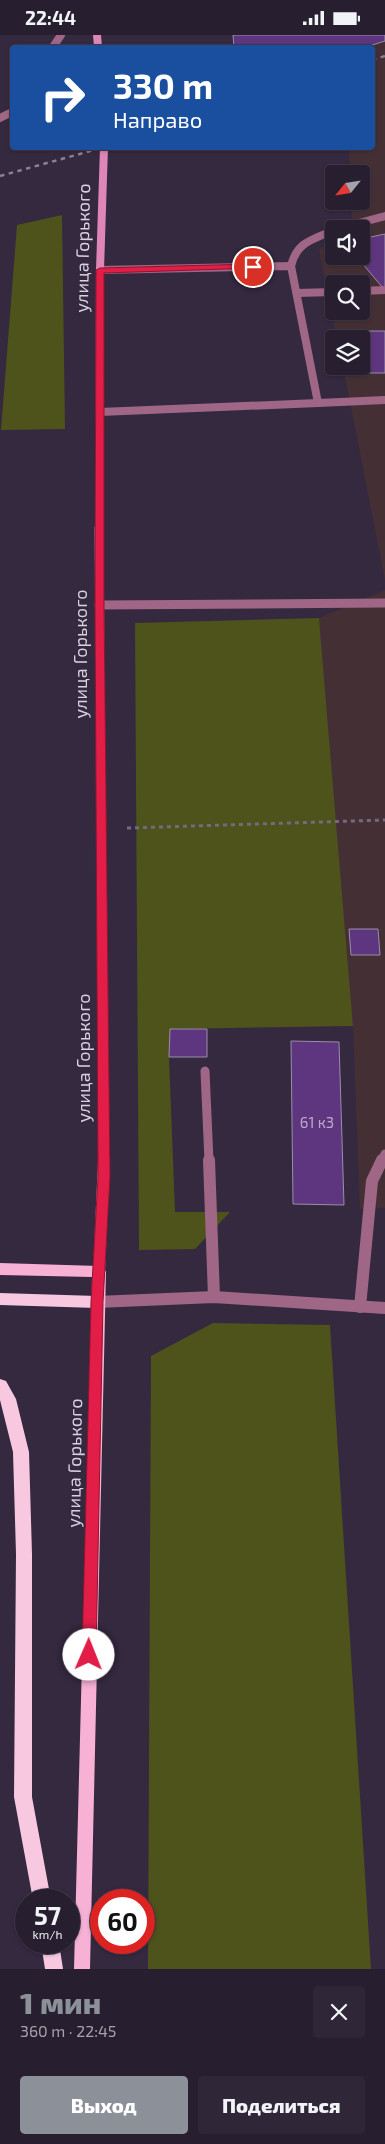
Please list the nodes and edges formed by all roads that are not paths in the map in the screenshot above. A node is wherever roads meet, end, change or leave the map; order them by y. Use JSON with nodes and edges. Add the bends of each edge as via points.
{"nodes":[{"id":1,"x":104,"y":150,"type":"edge"},
{"id":2,"x":385,"y":216,"type":"edge"},
{"id":3,"x":370,"y":220,"type":"edge"},
{"id":4,"x":325,"y":234,"type":"edge"},
{"id":5,"x":291,"y":266,"type":"junction"},
{"id":6,"x":100,"y":270,"type":"junction"},
{"id":7,"x":385,"y":290,"type":"edge"},
{"id":8,"x":370,"y":291,"type":"edge"},
{"id":9,"x":325,"y":292,"type":"edge"},
{"id":10,"x":297,"y":293,"type":"junction"},
{"id":11,"x":385,"y":400,"type":"edge"},
{"id":12,"x":318,"y":403,"type":"junction"},
{"id":13,"x":100,"y":412,"type":"junction"},
{"id":14,"x":385,"y":603,"type":"edge"},
{"id":15,"x":100,"y":605,"type":"junction"},
{"id":16,"x":205,"y":1071,"type":"dead end"},
{"id":17,"x":385,"y":1154,"type":"edge"},
{"id":18,"x":0,"y":1269,"type":"edge"},
{"id":19,"x":99,"y":1273,"type":"junction"},
{"id":20,"x":214,"y":1297,"type":"junction"},
{"id":21,"x":0,"y":1299,"type":"edge"},
{"id":22,"x":97,"y":1302,"type":"junction"},
{"id":23,"x":360,"y":1307,"type":"junction"},
{"id":24,"x":385,"y":1308,"type":"edge"},
{"id":25,"x":0,"y":1386,"type":"edge"},
{"id":26,"x":40,"y":1889,"type":"edge"},
{"id":27,"x":52,"y":1954,"type":"edge"},
{"id":28,"x":54,"y":1969,"type":"edge"},
{"id":29,"x":82,"y":1969,"type":"edge"}],
"edges":[{"from":1,"to":6,"type":"main road","name":"улица Горького"},
{"from":2,"to":3,"type":"street"},
{"from":4,"to":5,"type":"street","via":[[303,244],[294,253]]},
{"from":5,"to":6,"type":"street"},
{"from":5,"to":10,"type":"street"},
{"from":6,"to":13,"type":"main road","name":"улица Горького"},
{"from":7,"to":8,"type":"street"},
{"from":9,"to":10,"type":"street"},
{"from":10,"to":12,"type":"street"},
{"from":11,"to":12,"type":"street"},
{"from":12,"to":13,"type":"street"},
{"from":13,"to":15,"type":"main road","name":"улица Горького"},
{"from":14,"to":15,"type":"street"},
{"from":15,"to":19,"type":"main road","name":"улица Горького","via":[[104,1177]]},
{"from":16,"to":20,"type":"street"},
{"from":17,"to":23,"type":"street","via":[[372,1181]]},
{"from":18,"to":19,"type":"main road"},
{"from":19,"to":22,"type":"main road","name":"улица Горького"},
{"from":20,"to":22,"type":"street"},
{"from":20,"to":23,"type":"street"},
{"from":21,"to":22,"type":"highway"},
{"from":22,"to":29,"type":"main road","name":"улица Горького"},
{"from":23,"to":24,"type":"street"},
{"from":25,"to":26,"type":"highway","via":[[8,1399],[21,1452],[24,1797]]},
{"from":27,"to":28,"type":"highway"}]}
